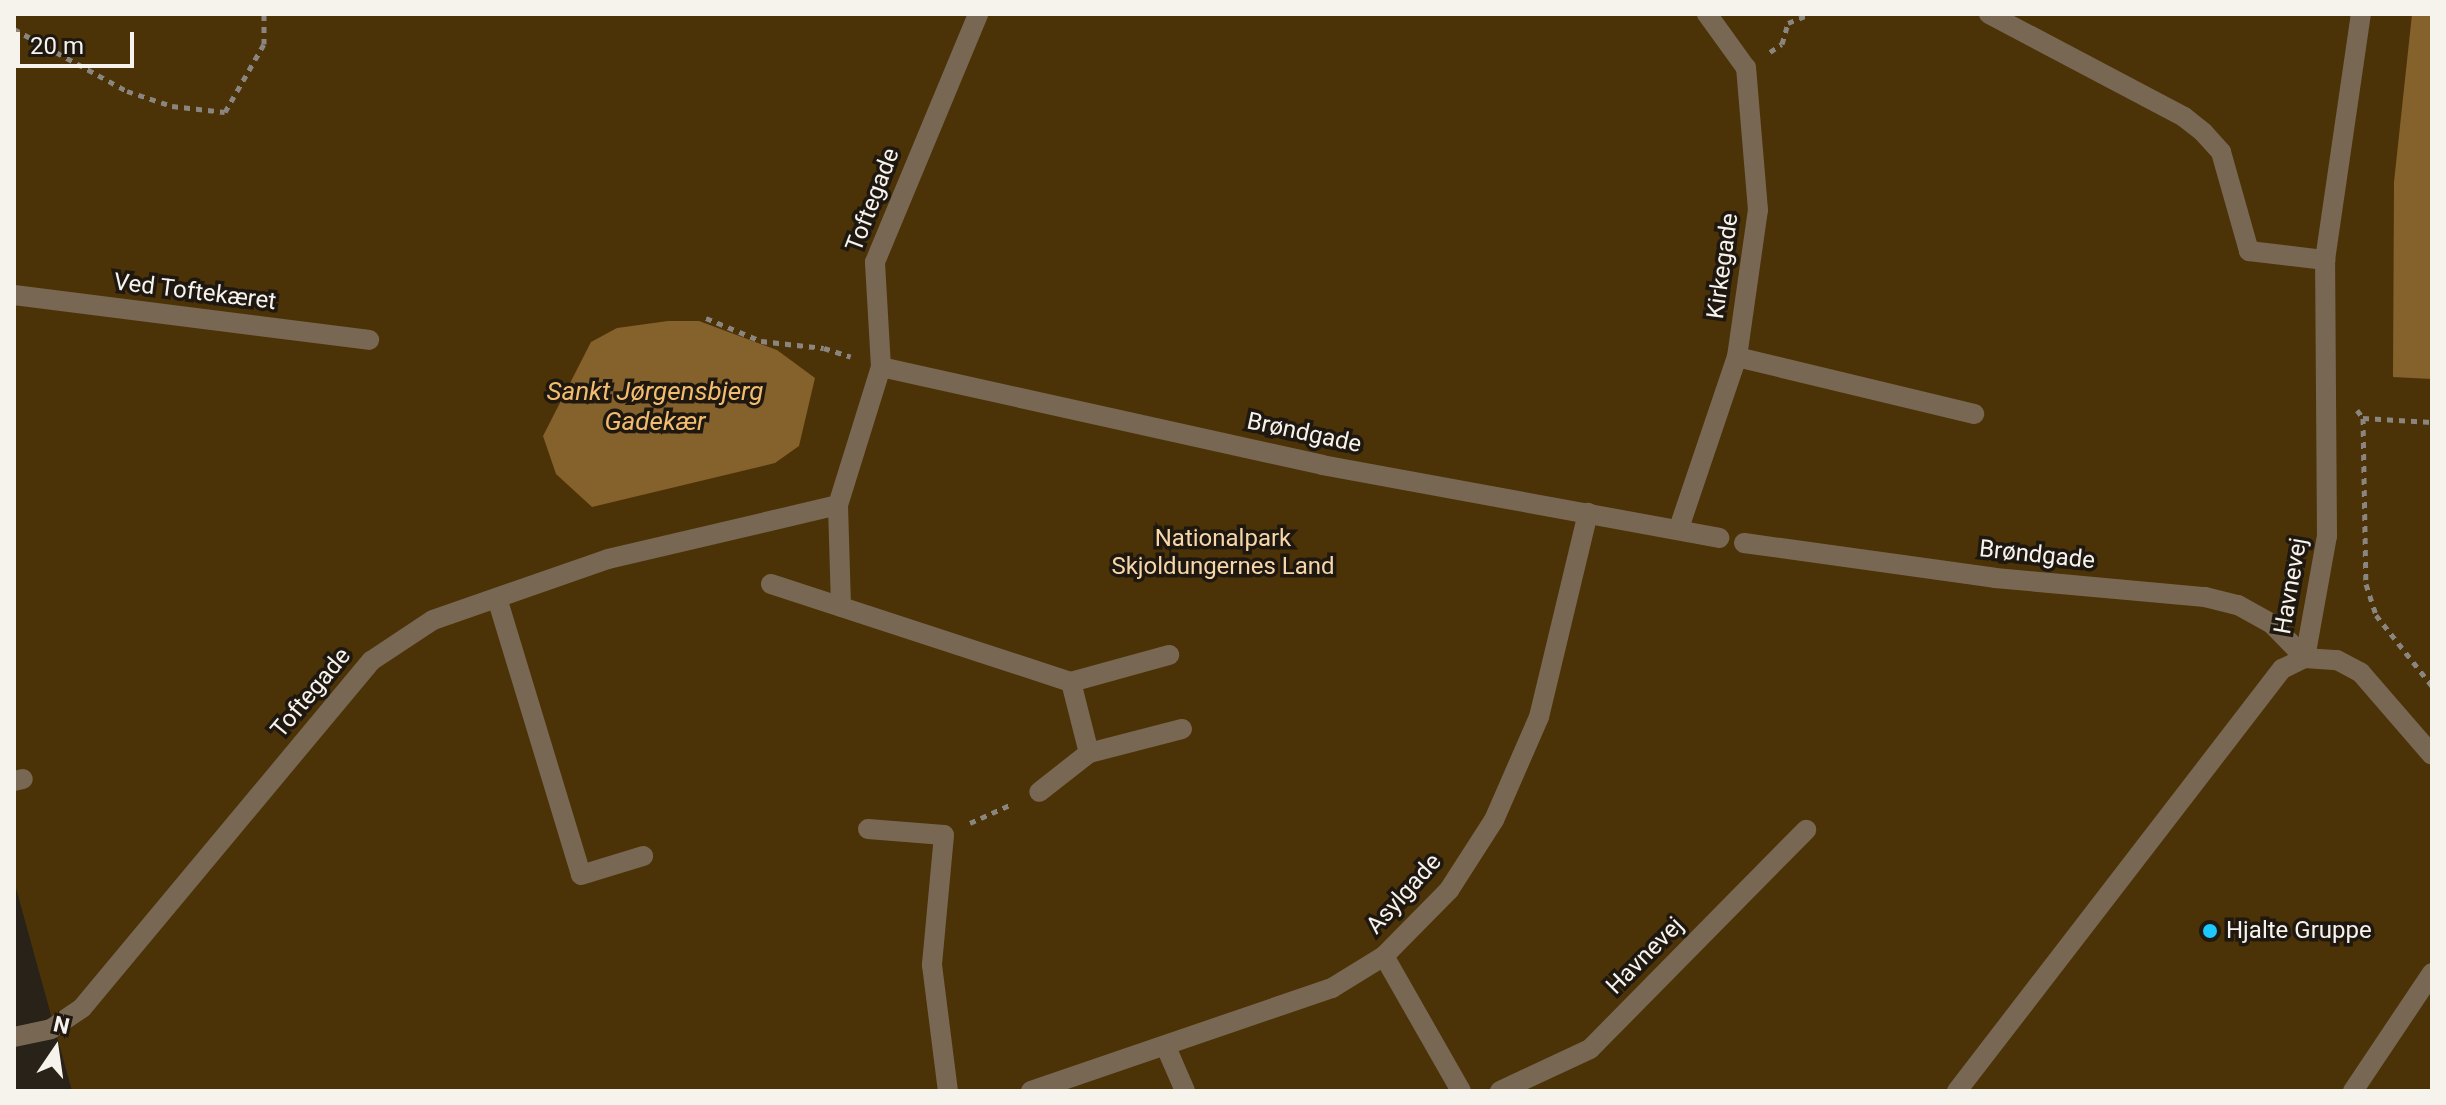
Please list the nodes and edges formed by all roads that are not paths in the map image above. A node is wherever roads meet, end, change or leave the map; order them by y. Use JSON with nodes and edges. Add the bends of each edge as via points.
{"nodes":[{"id":1,"x":978,"y":14,"type":"edge"},
{"id":2,"x":1707,"y":14,"type":"edge"},
{"id":3,"x":1989,"y":14,"type":"edge"},
{"id":4,"x":2361,"y":14,"type":"edge"},
{"id":5,"x":2325,"y":260,"type":"junction"},
{"id":6,"x":14,"y":295,"type":"edge"},
{"id":7,"x":369,"y":340,"type":"dead end"},
{"id":8,"x":1737,"y":357,"type":"junction"},
{"id":9,"x":881,"y":367,"type":"junction"},
{"id":10,"x":1974,"y":414,"type":"dead end"},
{"id":11,"x":838,"y":505,"type":"junction"},
{"id":12,"x":1588,"y":513,"type":"junction"},
{"id":13,"x":1679,"y":528,"type":"junction"},
{"id":14,"x":1719,"y":538,"type":"dead end"},
{"id":15,"x":1744,"y":543,"type":"dead end"},
{"id":16,"x":771,"y":584,"type":"dead end"},
{"id":17,"x":497,"y":598,"type":"junction"},
{"id":18,"x":841,"y":607,"type":"junction"},
{"id":19,"x":1169,"y":655,"type":"dead end"},
{"id":20,"x":2305,"y":658,"type":"junction"},
{"id":21,"x":1071,"y":682,"type":"junction"},
{"id":22,"x":1182,"y":729,"type":"dead end"},
{"id":23,"x":1089,"y":753,"type":"junction"},
{"id":24,"x":2432,"y":755,"type":"edge"},
{"id":25,"x":1039,"y":792,"type":"road end"},
{"id":26,"x":868,"y":829,"type":"dead end"},
{"id":27,"x":1806,"y":830,"type":"dead end"},
{"id":28,"x":643,"y":856,"type":"dead end"},
{"id":29,"x":1384,"y":956,"type":"junction"},
{"id":30,"x":2430,"y":980,"type":"edge"},
{"id":31,"x":14,"y":1037,"type":"edge"},
{"id":32,"x":1166,"y":1047,"type":"junction"},
{"id":33,"x":948,"y":1091,"type":"edge"},
{"id":34,"x":1031,"y":1091,"type":"edge"},
{"id":35,"x":1185,"y":1091,"type":"edge"},
{"id":36,"x":1461,"y":1091,"type":"edge"},
{"id":37,"x":1500,"y":1091,"type":"edge"},
{"id":38,"x":1957,"y":1091,"type":"edge"},
{"id":39,"x":2353,"y":1091,"type":"edge"}],
"edges":[{"from":1,"to":9,"type":"street","name":"Toftegade","via":[[875,262]]},
{"from":2,"to":8,"type":"street","name":"Kirkegade","via":[[1746,68],[1758,210]]},
{"from":3,"to":5,"type":"street","via":[[2203,132],[2221,152],[2249,251]]},
{"from":4,"to":5,"type":"street","name":"Havnevej"},
{"from":5,"to":20,"type":"street","name":"Havnevej","via":[[2327,536]]},
{"from":6,"to":7,"type":"street","name":"Ved Toftekæret"},
{"from":8,"to":10,"type":"street"},
{"from":8,"to":13,"type":"street","name":"Kirkegade"},
{"from":9,"to":11,"type":"street","name":"Toftegade"},
{"from":9,"to":12,"type":"street","name":"Brøndgade","via":[[1322,465]]},
{"from":11,"to":17,"type":"street","name":"Toftegade","via":[[608,559]]},
{"from":11,"to":18,"type":"street","name":"Toftegade"},
{"from":12,"to":13,"type":"street","name":"Brøndgade"},
{"from":12,"to":29,"type":"street","name":"Asylgade","via":[[1539,717],[1494,820],[1449,890]]},
{"from":13,"to":14,"type":"street","name":"Brøndgade"},
{"from":15,"to":20,"type":"street","name":"Brøndgade","via":[[1995,578],[2205,597],[2238,605],[2271,623]]},
{"from":16,"to":18,"type":"street"},
{"from":17,"to":28,"type":"street","via":[[581,875]]},
{"from":17,"to":31,"type":"street","name":"Toftegade","via":[[433,620],[371,661],[82,1008],[51,1029]]},
{"from":18,"to":21,"type":"street"},
{"from":19,"to":21,"type":"street"},
{"from":20,"to":24,"type":"street","via":[[2337,660],[2361,673]]},
{"from":20,"to":38,"type":"street","name":"Havnevej","via":[[2266,683]]},
{"from":21,"to":23,"type":"street"},
{"from":22,"to":23,"type":"street"},
{"from":23,"to":25,"type":"street"},
{"from":26,"to":33,"type":"street","via":[[944,835],[932,965]]},
{"from":27,"to":37,"type":"street","name":"Havnevej","via":[[1590,1049]]},
{"from":29,"to":32,"type":"street","name":"Asylgade","via":[[1332,988]]},
{"from":29,"to":36,"type":"street"},
{"from":30,"to":39,"type":"street"},
{"from":32,"to":34,"type":"street","name":"Asylgade"},
{"from":32,"to":35,"type":"street"}]}
